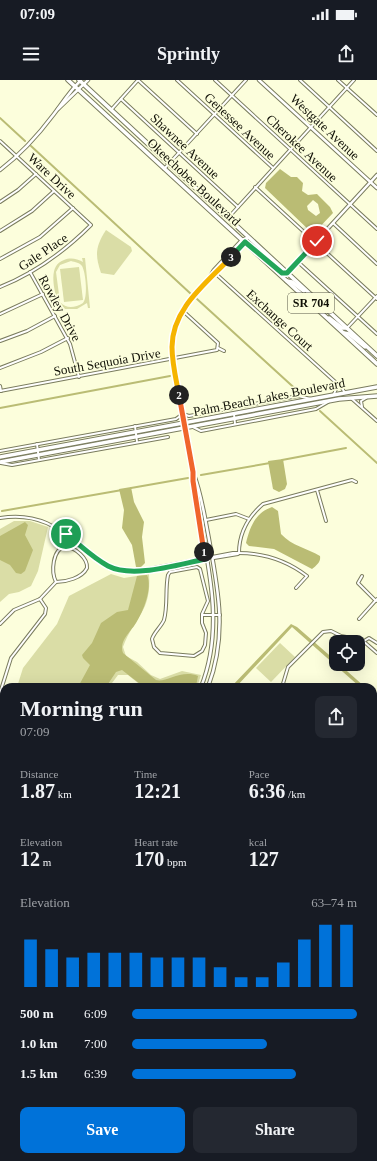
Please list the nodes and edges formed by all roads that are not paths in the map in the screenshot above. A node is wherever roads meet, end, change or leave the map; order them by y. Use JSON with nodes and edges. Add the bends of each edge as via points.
{"nodes":[{"id":1,"x":68,"y":80,"type":"edge"},
{"id":2,"x":80,"y":80,"type":"edge"},
{"id":3,"x":88,"y":80,"type":"edge"},
{"id":4,"x":138,"y":80,"type":"edge"},
{"id":5,"x":177,"y":80,"type":"edge"},
{"id":6,"x":216,"y":80,"type":"edge"},
{"id":7,"x":246,"y":80,"type":"edge"},
{"id":8,"x":259,"y":80,"type":"edge"},
{"id":9,"x":300,"y":80,"type":"edge"},
{"id":10,"x":338,"y":80,"type":"edge"},
{"id":11,"x":354,"y":80,"type":"edge"},
{"id":12,"x":83,"y":84,"type":"junction"},
{"id":13,"x":74,"y":86,"type":"junction"},
{"id":14,"x":347,"y":88,"type":"junction"},
{"id":15,"x":78,"y":89,"type":"junction"},
{"id":16,"x":232,"y":95,"type":"junction"},
{"id":17,"x":121,"y":99,"type":"junction"},
{"id":18,"x":329,"y":107,"type":"junction"},
{"id":19,"x":57,"y":109,"type":"junction"},
{"id":20,"x":111,"y":110,"type":"junction"},
{"id":21,"x":214,"y":114,"type":"junction"},
{"id":22,"x":377,"y":116,"type":"edge"},
{"id":23,"x":311,"y":127,"type":"junction"},
{"id":24,"x":197,"y":134,"type":"junction"},
{"id":25,"x":0,"y":141,"type":"edge"},
{"id":26,"x":291,"y":149,"type":"junction"},
{"id":27,"x":377,"y":152,"type":"edge"},
{"id":28,"x":179,"y":153,"type":"junction"},
{"id":29,"x":16,"y":156,"type":"junction"},
{"id":30,"x":168,"y":164,"type":"junction"},
{"id":31,"x":164,"y":168,"type":"junction"},
{"id":32,"x":273,"y":168,"type":"junction"},
{"id":33,"x":0,"y":170,"type":"edge"},
{"id":34,"x":36,"y":174,"type":"junction"},
{"id":35,"x":377,"y":175,"type":"edge"},
{"id":36,"x":371,"y":182,"type":"junction"},
{"id":37,"x":255,"y":187,"type":"junction"},
{"id":38,"x":377,"y":188,"type":"edge"},
{"id":39,"x":54,"y":191,"type":"junction"},
{"id":40,"x":0,"y":202,"type":"edge"},
{"id":41,"x":350,"y":204,"type":"junction"},
{"id":42,"x":238,"y":207,"type":"junction"},
{"id":43,"x":73,"y":208,"type":"junction"},
{"id":44,"x":227,"y":218,"type":"junction"},
{"id":45,"x":333,"y":223,"type":"junction"},
{"id":46,"x":91,"y":225,"type":"joint"},
{"id":47,"x":377,"y":229,"type":"edge"},
{"id":48,"x":0,"y":231,"type":"edge"},
{"id":49,"x":248,"y":237,"type":"junction"},
{"id":50,"x":244,"y":241,"type":"junction"},
{"id":51,"x":315,"y":242,"type":"junction"},
{"id":52,"x":226,"y":258,"type":"junction"},
{"id":53,"x":261,"y":258,"type":"junction"},
{"id":54,"x":0,"y":260,"type":"edge"},
{"id":55,"x":298,"y":262,"type":"junction"},
{"id":56,"x":225,"y":264,"type":"junction"},
{"id":57,"x":377,"y":264,"type":"edge"},
{"id":58,"x":30,"y":272,"type":"junction"},
{"id":59,"x":287,"y":273,"type":"junction"},
{"id":60,"x":216,"y":274,"type":"junction"},
{"id":61,"x":286,"y":280,"type":"junction"},
{"id":62,"x":206,"y":283,"type":"junction"},
{"id":63,"x":0,"y":287,"type":"edge"},
{"id":64,"x":43,"y":294,"type":"junction"},
{"id":65,"x":312,"y":296,"type":"junction"},
{"id":66,"x":376,"y":298,"type":"edge"},
{"id":67,"x":182,"y":311,"type":"junction"},
{"id":68,"x":0,"y":314,"type":"edge"},
{"id":69,"x":55,"y":316,"type":"junction"},
{"id":70,"x":326,"y":317,"type":"junction"},
{"id":71,"x":358,"y":317,"type":"junction"},
{"id":72,"x":347,"y":328,"type":"junction"},
{"id":73,"x":342,"y":332,"type":"junction"},
{"id":74,"x":377,"y":334,"type":"edge"},
{"id":75,"x":68,"y":338,"type":"junction"},
{"id":76,"x":0,"y":341,"type":"edge"},
{"id":77,"x":218,"y":349,"type":"junction"},
{"id":78,"x":371,"y":350,"type":"junction"},
{"id":79,"x":224,"y":351,"type":"dead end"},
{"id":80,"x":377,"y":356,"type":"edge"},
{"id":81,"x":173,"y":359,"type":"junction"},
{"id":82,"x":377,"y":364,"type":"edge"},
{"id":83,"x":0,"y":368,"type":"edge"},
{"id":84,"x":80,"y":376,"type":"junction"},
{"id":85,"x":332,"y":379,"type":"junction"},
{"id":86,"x":0,"y":386,"type":"edge"},
{"id":87,"x":377,"y":387,"type":"edge"},
{"id":88,"x":0,"y":391,"type":"edge"},
{"id":89,"x":345,"y":393,"type":"junction"},
{"id":90,"x":333,"y":396,"type":"junction"},
{"id":91,"x":372,"y":396,"type":"junction"},
{"id":92,"x":377,"y":396,"type":"edge"},
{"id":93,"x":350,"y":398,"type":"junction"},
{"id":94,"x":312,"y":399,"type":"junction"},
{"id":95,"x":339,"y":399,"type":"junction"},
{"id":96,"x":282,"y":400,"type":"junction"},
{"id":97,"x":328,"y":402,"type":"junction"},
{"id":98,"x":282,"y":405,"type":"junction"},
{"id":99,"x":292,"y":408,"type":"junction"},
{"id":100,"x":363,"y":408,"type":"junction"},
{"id":101,"x":283,"y":410,"type":"junction"},
{"id":102,"x":301,"y":412,"type":"junction"},
{"id":103,"x":208,"y":413,"type":"junction"},
{"id":104,"x":183,"y":414,"type":"junction"},
{"id":105,"x":234,"y":414,"type":"junction"},
{"id":106,"x":235,"y":419,"type":"junction"},
{"id":107,"x":201,"y":420,"type":"junction"},
{"id":108,"x":377,"y":421,"type":"edge"},
{"id":109,"x":184,"y":423,"type":"junction"},
{"id":110,"x":235,"y":424,"type":"junction"},
{"id":111,"x":135,"y":426,"type":"junction"},
{"id":112,"x":192,"y":427,"type":"junction"},
{"id":113,"x":185,"y":428,"type":"junction"},
{"id":114,"x":136,"y":432,"type":"junction"},
{"id":115,"x":163,"y":432,"type":"junction"},
{"id":116,"x":85,"y":436,"type":"junction"},
{"id":117,"x":136,"y":437,"type":"junction"},
{"id":118,"x":168,"y":437,"type":"dead end"},
{"id":119,"x":161,"y":438,"type":"junction"},
{"id":120,"x":86,"y":441,"type":"junction"},
{"id":121,"x":137,"y":442,"type":"junction"},
{"id":122,"x":37,"y":444,"type":"junction"},
{"id":123,"x":87,"y":446,"type":"junction"},
{"id":124,"x":38,"y":450,"type":"junction"},
{"id":125,"x":0,"y":451,"type":"edge"},
{"id":126,"x":31,"y":451,"type":"junction"},
{"id":127,"x":88,"y":451,"type":"junction"},
{"id":128,"x":38,"y":455,"type":"junction"},
{"id":129,"x":0,"y":457,"type":"edge"},
{"id":130,"x":39,"y":460,"type":"junction"},
{"id":131,"x":0,"y":462,"type":"edge"},
{"id":132,"x":193,"y":472,"type":"junction"},
{"id":133,"x":356,"y":482,"type":"dead end"},
{"id":134,"x":317,"y":490,"type":"junction"},
{"id":135,"x":0,"y":518,"type":"edge"},
{"id":136,"x":249,"y":519,"type":"junction"},
{"id":137,"x":205,"y":520,"type":"junction"},
{"id":138,"x":326,"y":521,"type":"dead end"},
{"id":139,"x":239,"y":553,"type":"junction"},
{"id":140,"x":212,"y":558,"type":"junction"},
{"id":141,"x":206,"y":559,"type":"junction"},
{"id":142,"x":170,"y":565,"type":"junction"},
{"id":143,"x":171,"y":572,"type":"junction"},
{"id":144,"x":362,"y":576,"type":"dead end"},
{"id":145,"x":56,"y":582,"type":"junction"},
{"id":146,"x":296,"y":588,"type":"dead end"},
{"id":147,"x":40,"y":599,"type":"junction"},
{"id":148,"x":376,"y":600,"type":"edge"},
{"id":149,"x":202,"y":615,"type":"junction"},
{"id":150,"x":214,"y":615,"type":"junction"},
{"id":151,"x":220,"y":615,"type":"junction"},
{"id":152,"x":359,"y":619,"type":"dead end"},
{"id":153,"x":0,"y":624,"type":"edge"},
{"id":154,"x":342,"y":635,"type":"edge"},
{"id":155,"x":365,"y":640,"type":"edge"},
{"id":156,"x":365,"y":642,"type":"edge"},
{"id":157,"x":377,"y":643,"type":"edge"},
{"id":158,"x":377,"y":653,"type":"edge"},
{"id":159,"x":3,"y":683,"type":"edge"},
{"id":160,"x":202,"y":683,"type":"edge"},
{"id":161,"x":209,"y":683,"type":"edge"},
{"id":162,"x":283,"y":683,"type":"edge"}],
"edges":[{"from":1,"to":13,"type":"main road","name":"Okeechobee Boulevard","number":"SR 704"},
{"from":2,"to":12,"type":"main road","name":"Okeechobee Boulevard","number":"SR 704"},
{"from":2,"to":13,"type":"street"},
{"from":3,"to":12,"type":"street"},
{"from":4,"to":17,"type":"street"},
{"from":4,"to":24,"type":"street"},
{"from":5,"to":21,"type":"street","name":"Genessee Avenue"},
{"from":6,"to":16,"type":"street","name":"Cherokee Avenue"},
{"from":7,"to":16,"type":"street"},
{"from":8,"to":23,"type":"street","name":"Westgate Avenue"},
{"from":9,"to":18,"type":"street"},
{"from":10,"to":14,"type":"street"},
{"from":11,"to":14,"type":"street"},
{"from":12,"to":15,"type":"street"},
{"from":12,"to":20,"type":"main road","name":"Okeechobee Boulevard","number":"SR 704"},
{"from":13,"to":15,"type":"main road","name":"Okeechobee Boulevard","number":"SR 704"},
{"from":13,"to":19,"type":"street"},
{"from":14,"to":18,"type":"street"},
{"from":14,"to":22,"type":"street"},
{"from":15,"to":19,"type":"street"},
{"from":15,"to":31,"type":"main road","name":"Okeechobee Boulevard","number":"SR 704"},
{"from":16,"to":21,"type":"street"},
{"from":16,"to":26,"type":"street","name":"Cherokee Avenue"},
{"from":17,"to":20,"type":"street"},
{"from":17,"to":28,"type":"street","name":"Shawnee Avenue"},
{"from":18,"to":23,"type":"street"},
{"from":18,"to":27,"type":"street"},
{"from":19,"to":29,"type":"street"},
{"from":20,"to":30,"type":"main road","name":"Okeechobee Boulevard","number":"SR 704"},
{"from":21,"to":24,"type":"street"},
{"from":21,"to":32,"type":"street","name":"Genessee Avenue"},
{"from":23,"to":26,"type":"street"},
{"from":23,"to":36,"type":"street","name":"Westgate Avenue"},
{"from":24,"to":28,"type":"street"},
{"from":25,"to":29,"type":"street","name":"Ware Drive"},
{"from":26,"to":32,"type":"street"},
{"from":26,"to":41,"type":"street","name":"Cherokee Avenue"},
{"from":28,"to":30,"type":"street"},
{"from":28,"to":42,"type":"street","name":"Shawnee Avenue"},
{"from":29,"to":33,"type":"street"},
{"from":29,"to":34,"type":"street","name":"Ware Drive"},
{"from":30,"to":31,"type":"street"},
{"from":30,"to":44,"type":"main road","name":"Okeechobee Boulevard","number":"SR 704"},
{"from":31,"to":50,"type":"main road","name":"Okeechobee Boulevard","number":"SR 704"},
{"from":32,"to":37,"type":"street"},
{"from":34,"to":39,"type":"street","name":"Ware Drive"},
{"from":34,"to":40,"type":"street"},
{"from":35,"to":36,"type":"street"},
{"from":36,"to":38,"type":"street","name":"Westgate Avenue"},
{"from":36,"to":41,"type":"street"},
{"from":37,"to":42,"type":"street"},
{"from":37,"to":51,"type":"street"},
{"from":39,"to":43,"type":"street","name":"Ware Drive"},
{"from":39,"to":48,"type":"street","via":[[28,214]]},
{"from":41,"to":45,"type":"street"},
{"from":41,"to":47,"type":"street","name":"Cherokee Avenue"},
{"from":42,"to":44,"type":"street"},
{"from":43,"to":46,"type":"street","name":"Ware Drive"},
{"from":43,"to":54,"type":"street","via":[[40,236]]},
{"from":44,"to":49,"type":"main road","name":"Okeechobee Boulevard","number":"SR 704"},
{"from":45,"to":51,"type":"street"},
{"from":45,"to":57,"type":"street"},
{"from":46,"to":58,"type":"street","name":"Gale Place","via":[[66,248]]},
{"from":49,"to":50,"type":"street"},
{"from":49,"to":59,"type":"main road","name":"Okeechobee Boulevard","number":"SR 704"},
{"from":50,"to":52,"type":"street"},
{"from":50,"to":53,"type":"main road","name":"Okeechobee Boulevard","number":"SR 704"},
{"from":50,"to":56,"type":"street"},
{"from":51,"to":55,"type":"street"},
{"from":51,"to":66,"type":"street"},
{"from":52,"to":56,"type":"street"},
{"from":52,"to":62,"type":"street"},
{"from":53,"to":59,"type":"main road","via":[[282,273]]},
{"from":53,"to":61,"type":"main road","name":"Okeechobee Boulevard","number":"SR 704"},
{"from":55,"to":59,"type":"street"},
{"from":55,"to":71,"type":"street"},
{"from":56,"to":60,"type":"street"},
{"from":58,"to":63,"type":"street","name":"Gale Place"},
{"from":58,"to":64,"type":"street","name":"Rowley Drive"},
{"from":59,"to":65,"type":"main road","name":"Okeechobee Boulevard","number":"SR 704"},
{"from":60,"to":62,"type":"street"},
{"from":60,"to":85,"type":"street","name":"Exchange Court"},
{"from":61,"to":65,"type":"main road"},
{"from":61,"to":70,"type":"main road","name":"Okeechobee Boulevard","number":"SR 704"},
{"from":62,"to":67,"type":"street"},
{"from":64,"to":68,"type":"street"},
{"from":64,"to":69,"type":"street","name":"Rowley Drive"},
{"from":65,"to":72,"type":"main road","name":"Okeechobee Boulevard","number":"SR 704"},
{"from":66,"to":71,"type":"street"},
{"from":67,"to":77,"type":"street","via":[[218,343]]},
{"from":67,"to":81,"type":"street","via":[[174,332]]},
{"from":69,"to":75,"type":"street","name":"Rowley Drive"},
{"from":69,"to":76,"type":"street","via":[[27,331]]},
{"from":70,"to":72,"type":"main road","via":[[342,328]]},
{"from":70,"to":73,"type":"main road","name":"Okeechobee Boulevard","number":"SR 704"},
{"from":71,"to":72,"type":"street"},
{"from":71,"to":74,"type":"street"},
{"from":72,"to":78,"type":"main road","name":"Okeechobee Boulevard","number":"SR 704"},
{"from":73,"to":78,"type":"main road"},
{"from":73,"to":82,"type":"main road","name":"Okeechobee Boulevard","number":"SR 704"},
{"from":75,"to":83,"type":"street"},
{"from":75,"to":84,"type":"street","name":"Rowley Drive"},
{"from":77,"to":79,"type":"street"},
{"from":77,"to":81,"type":"street","name":"South Sequoia Drive"},
{"from":78,"to":80,"type":"main road","name":"Okeechobee Boulevard","number":"SR 704"},
{"from":81,"to":84,"type":"street","name":"South Sequoia Drive"},
{"from":81,"to":104,"type":"street"},
{"from":84,"to":88,"type":"street","name":"South Sequoia Drive"},
{"from":85,"to":89,"type":"street","name":"Exchange Court"},
{"from":85,"to":90,"type":"street","via":[[336,387]]},
{"from":86,"to":88,"type":"street"},
{"from":87,"to":89,"type":"main road","name":"Palm Beach Lakes Boulevard"},
{"from":89,"to":90,"type":"main road","name":"Palm Beach Lakes Boulevard"},
{"from":89,"to":95,"type":"main road"},
{"from":90,"to":94,"type":"main road","name":"Palm Beach Lakes Boulevard"},
{"from":91,"to":92,"type":"main road","name":"Palm Beach Lakes Boulevard"},
{"from":91,"to":93,"type":"main road","name":"Palm Beach Lakes Boulevard"},
{"from":91,"to":100,"type":"street","via":[[361,401]]},
{"from":93,"to":95,"type":"main road","name":"Palm Beach Lakes Boulevard"},
{"from":93,"to":100,"type":"street"},
{"from":94,"to":96,"type":"street","via":[[302,396]]},
{"from":94,"to":98,"type":"main road","name":"Palm Beach Lakes Boulevard"},
{"from":95,"to":97,"type":"main road","name":"Palm Beach Lakes Boulevard"},
{"from":96,"to":98,"type":"street"},
{"from":96,"to":103,"type":"street"},
{"from":97,"to":99,"type":"main road","name":"Palm Beach Lakes Boulevard"},
{"from":97,"to":102,"type":"street","via":[[318,409]]},
{"from":98,"to":101,"type":"street"},
{"from":98,"to":105,"type":"main road","name":"Palm Beach Lakes Boulevard"},
{"from":99,"to":101,"type":"main road","name":"Palm Beach Lakes Boulevard"},
{"from":99,"to":102,"type":"street"},
{"from":100,"to":108,"type":"street"},
{"from":101,"to":106,"type":"main road","name":"Palm Beach Lakes Boulevard"},
{"from":102,"to":110,"type":"street"},
{"from":103,"to":104,"type":"street","via":[[189,416]]},
{"from":103,"to":107,"type":"street"},
{"from":104,"to":109,"type":"street"},
{"from":104,"to":111,"type":"street","via":[[177,419]]},
{"from":105,"to":106,"type":"street"},
{"from":105,"to":107,"type":"main road","name":"Palm Beach Lakes Boulevard"},
{"from":106,"to":110,"type":"street"},
{"from":106,"to":112,"type":"main road","name":"Palm Beach Lakes Boulevard"},
{"from":107,"to":109,"type":"main road","name":"Palm Beach Lakes Boulevard"},
{"from":109,"to":113,"type":"street"},
{"from":109,"to":114,"type":"main road","name":"Palm Beach Lakes Boulevard"},
{"from":110,"to":112,"type":"street","via":[[201,430]]},
{"from":111,"to":114,"type":"street"},
{"from":111,"to":116,"type":"street"},
{"from":112,"to":113,"type":"main road","name":"Palm Beach Lakes Boulevard"},
{"from":113,"to":115,"type":"main road","name":"Palm Beach Lakes Boulevard"},
{"from":113,"to":132,"type":"street"},
{"from":114,"to":117,"type":"street"},
{"from":114,"to":120,"type":"main road","name":"Palm Beach Lakes Boulevard"},
{"from":115,"to":117,"type":"main road","name":"Palm Beach Lakes Boulevard"},
{"from":115,"to":119,"type":"street"},
{"from":116,"to":120,"type":"street"},
{"from":116,"to":122,"type":"street"},
{"from":117,"to":121,"type":"street"},
{"from":117,"to":123,"type":"main road","name":"Palm Beach Lakes Boulevard"},
{"from":118,"to":119,"type":"street"},
{"from":119,"to":121,"type":"street"},
{"from":120,"to":124,"type":"main road","name":"Palm Beach Lakes Boulevard"},
{"from":121,"to":127,"type":"street"},
{"from":122,"to":124,"type":"street"},
{"from":122,"to":125,"type":"street"},
{"from":122,"to":126,"type":"street"},
{"from":123,"to":127,"type":"street"},
{"from":123,"to":128,"type":"main road","name":"Palm Beach Lakes Boulevard"},
{"from":124,"to":126,"type":"main road","name":"Palm Beach Lakes Boulevard"},
{"from":124,"to":128,"type":"street"},
{"from":126,"to":129,"type":"main road","name":"Palm Beach Lakes Boulevard"},
{"from":127,"to":130,"type":"street"},
{"from":128,"to":130,"type":"street"},
{"from":128,"to":131,"type":"main road","name":"Palm Beach Lakes Boulevard"},
{"from":130,"to":131,"type":"street","via":[[9,466]]},
{"from":132,"to":137,"type":"street"},
{"from":132,"to":141,"type":"street"},
{"from":133,"to":134,"type":"street","via":[[352,480]]},
{"from":134,"to":136,"type":"street","via":[[266,502]]},
{"from":134,"to":138,"type":"street"},
{"from":135,"to":142,"type":"street","via":[[27,517],[49,523],[103,563],[118,570],[133,572]]},
{"from":136,"to":137,"type":"street","via":[[236,514]]},
{"from":136,"to":139,"type":"street","via":[[242,533]]},
{"from":137,"to":140,"type":"street"},
{"from":139,"to":140,"type":"street"},
{"from":139,"to":146,"type":"street","via":[[265,555],[293,566],[307,576]]},
{"from":140,"to":141,"type":"street"},
{"from":140,"to":151,"type":"street"},
{"from":141,"to":142,"type":"street"},
{"from":141,"to":150,"type":"street"},
{"from":142,"to":143,"type":"street"},
{"from":143,"to":149,"type":"street","via":[[198,567],[200,569],[208,601]]},
{"from":143,"to":149,"type":"street","via":[[167,577],[168,603],[163,622],[152,638],[154,648],[160,653],[197,655],[205,645],[206,632]]},
{"from":144,"to":148,"type":"street","via":[[358,583]]},
{"from":145,"to":145,"type":"street","via":[[52,572],[57,552],[63,547],[69,547],[85,559],[87,568],[67,582]]},
{"from":145,"to":147,"type":"street"},
{"from":147,"to":153,"type":"street","via":[[14,610]]},
{"from":147,"to":159,"type":"street","via":[[45,606],[45,614],[11,658]]},
{"from":148,"to":152,"type":"street"},
{"from":149,"to":150,"type":"street"},
{"from":150,"to":151,"type":"street"},
{"from":150,"to":160,"type":"street","via":[[211,651]]},
{"from":151,"to":161,"type":"street","via":[[218,652]]},
{"from":154,"to":162,"type":"street","via":[[328,631],[320,634],[288,667]]},
{"from":155,"to":157,"type":"street","via":[[369,638]]},
{"from":156,"to":158,"type":"street"}]}
